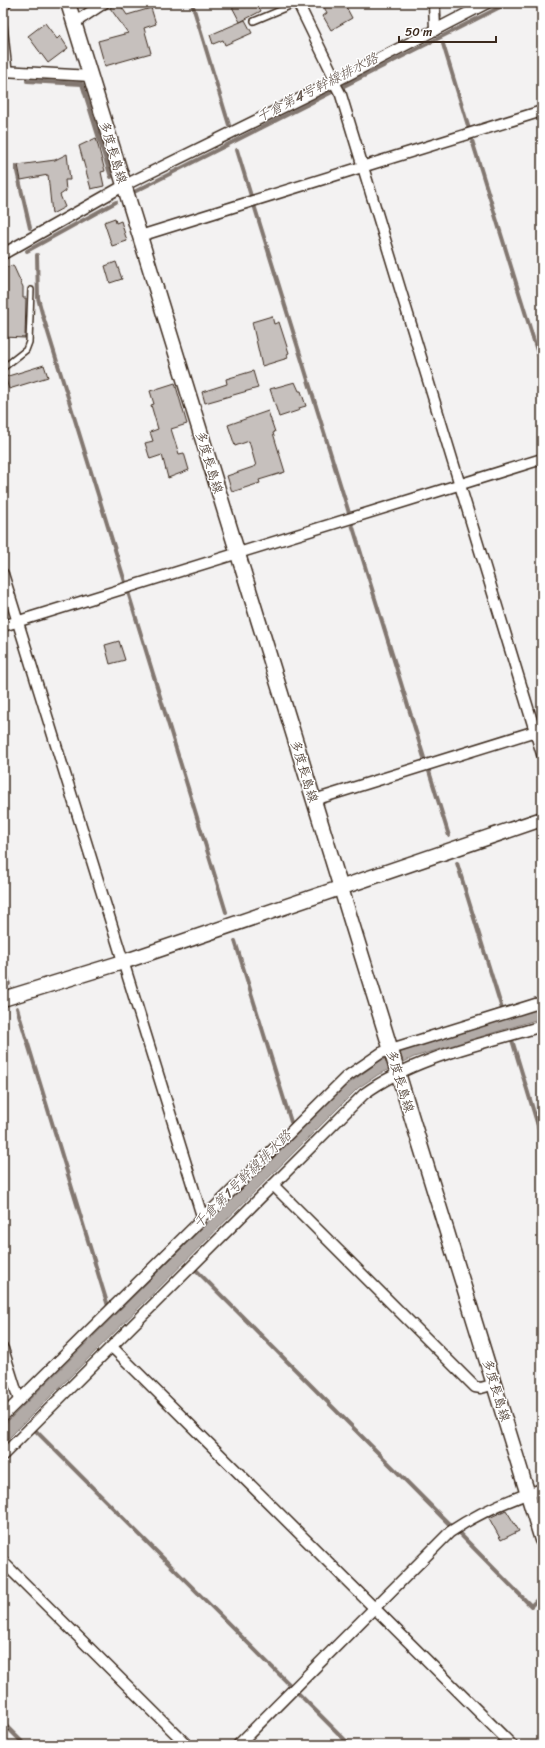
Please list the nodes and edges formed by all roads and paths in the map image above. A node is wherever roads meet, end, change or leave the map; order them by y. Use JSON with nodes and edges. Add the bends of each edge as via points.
{"nodes":[{"id":1,"x":6,"y":3,"type":"edge"},
{"id":2,"x":68,"y":3,"type":"edge"},
{"id":3,"x":104,"y":3,"type":"edge"},
{"id":4,"x":298,"y":3,"type":"edge"},
{"id":5,"x":434,"y":3,"type":"edge"},
{"id":6,"x":487,"y":3,"type":"edge"},
{"id":7,"x":3,"y":5,"type":"edge"},
{"id":8,"x":3,"y":15,"type":"edge"},
{"id":9,"x":254,"y":21,"type":"dead end"},
{"id":10,"x":74,"y":23,"type":"junction"},
{"id":11,"x":434,"y":30,"type":"junction"},
{"id":12,"x":6,"y":71,"type":"edge"},
{"id":13,"x":91,"y":76,"type":"junction"},
{"id":14,"x":335,"y":83,"type":"junction"},
{"id":15,"x":542,"y":112,"type":"edge"},
{"id":16,"x":362,"y":167,"type":"junction"},
{"id":17,"x":125,"y":185,"type":"junction"},
{"id":18,"x":140,"y":236,"type":"junction"},
{"id":19,"x":3,"y":254,"type":"edge"},
{"id":20,"x":31,"y":290,"type":"dead end"},
{"id":21,"x":3,"y":368,"type":"edge"},
{"id":22,"x":542,"y":459,"type":"edge"},
{"id":23,"x":460,"y":484,"type":"junction"},
{"id":24,"x":238,"y":553,"type":"junction"},
{"id":25,"x":3,"y":574,"type":"edge"},
{"id":26,"x":18,"y":621,"type":"junction"},
{"id":27,"x":3,"y":626,"type":"edge"},
{"id":28,"x":538,"y":730,"type":"edge"},
{"id":29,"x":542,"y":754,"type":"edge"},
{"id":30,"x":314,"y":800,"type":"junction"},
{"id":31,"x":542,"y":819,"type":"edge"},
{"id":32,"x":341,"y":886,"type":"junction"},
{"id":33,"x":123,"y":962,"type":"junction"},
{"id":34,"x":3,"y":999,"type":"edge"},
{"id":35,"x":542,"y":1002,"type":"edge"},
{"id":36,"x":542,"y":1026,"type":"edge"},
{"id":37,"x":391,"y":1050,"type":"junction"},
{"id":38,"x":398,"y":1071,"type":"junction"},
{"id":39,"x":273,"y":1185,"type":"junction"},
{"id":40,"x":202,"y":1216,"type":"junction"},
{"id":41,"x":112,"y":1346,"type":"junction"},
{"id":42,"x":3,"y":1349,"type":"edge"},
{"id":43,"x":495,"y":1384,"type":"junction"},
{"id":44,"x":19,"y":1400,"type":"junction"},
{"id":45,"x":3,"y":1416,"type":"edge"},
{"id":46,"x":3,"y":1455,"type":"edge"},
{"id":47,"x":542,"y":1489,"type":"edge"},
{"id":48,"x":528,"y":1494,"type":"junction"},
{"id":49,"x":542,"y":1540,"type":"edge"},
{"id":50,"x":3,"y":1562,"type":"edge"},
{"id":51,"x":374,"y":1608,"type":"junction"},
{"id":52,"x":187,"y":1745,"type":"edge"},
{"id":53,"x":238,"y":1745,"type":"edge"},
{"id":54,"x":512,"y":1745,"type":"edge"}],
"edges":[{"from":1,"to":7,"type":"street"},
{"from":2,"to":10,"type":"main road","name":"多度長島線"},
{"from":3,"to":10,"type":"street"},
{"from":4,"to":9,"type":"lane"},
{"from":4,"to":14,"type":"street"},
{"from":5,"to":11,"type":"street"},
{"from":6,"to":11,"type":"street"},
{"from":8,"to":12,"type":"lane"},
{"from":10,"to":13,"type":"main road","name":"多度長島線"},
{"from":11,"to":14,"type":"street"},
{"from":12,"to":13,"type":"street"},
{"from":13,"to":17,"type":"main road","name":"多度長島線"},
{"from":14,"to":16,"type":"street"},
{"from":14,"to":17,"type":"street"},
{"from":15,"to":16,"type":"street"},
{"from":16,"to":18,"type":"street"},
{"from":16,"to":23,"type":"street"},
{"from":17,"to":18,"type":"main road","name":"多度長島線"},
{"from":17,"to":19,"type":"street"},
{"from":18,"to":24,"type":"main road","name":"多度長島線"},
{"from":20,"to":21,"type":"lane","via":[[29,342],[26,350]]},
{"from":22,"to":23,"type":"street"},
{"from":23,"to":24,"type":"street"},
{"from":23,"to":28,"type":"street"},
{"from":24,"to":26,"type":"street"},
{"from":24,"to":30,"type":"main road","name":"多度長島線"},
{"from":25,"to":26,"type":"street"},
{"from":26,"to":27,"type":"street"},
{"from":26,"to":33,"type":"street"},
{"from":28,"to":29,"type":"street"},
{"from":28,"to":30,"type":"street"},
{"from":30,"to":32,"type":"main road","name":"多度長島線"},
{"from":31,"to":32,"type":"main road"},
{"from":32,"to":33,"type":"main road"},
{"from":32,"to":37,"type":"main road","name":"多度長島線"},
{"from":33,"to":34,"type":"main road"},
{"from":33,"to":40,"type":"street"},
{"from":35,"to":37,"type":"street"},
{"from":36,"to":38,"type":"street"},
{"from":37,"to":38,"type":"main road","name":"多度長島線"},
{"from":37,"to":40,"type":"street","via":[[381,1053],[346,1077],[214,1208]]},
{"from":38,"to":39,"type":"street","via":[[364,1094]]},
{"from":38,"to":43,"type":"main road","name":"多度長島線"},
{"from":39,"to":41,"type":"street"},
{"from":39,"to":43,"type":"street","via":[[475,1387]]},
{"from":40,"to":44,"type":"street"},
{"from":41,"to":46,"type":"street"},
{"from":41,"to":51,"type":"street"},
{"from":42,"to":44,"type":"street"},
{"from":43,"to":48,"type":"main road","name":"多度長島線"},
{"from":44,"to":45,"type":"street"},
{"from":47,"to":48,"type":"street"},
{"from":48,"to":49,"type":"main road","name":"多度長島線"},
{"from":48,"to":51,"type":"street","via":[[472,1518],[450,1532]]},
{"from":50,"to":52,"type":"street"},
{"from":51,"to":53,"type":"street"},
{"from":51,"to":54,"type":"street"}]}
